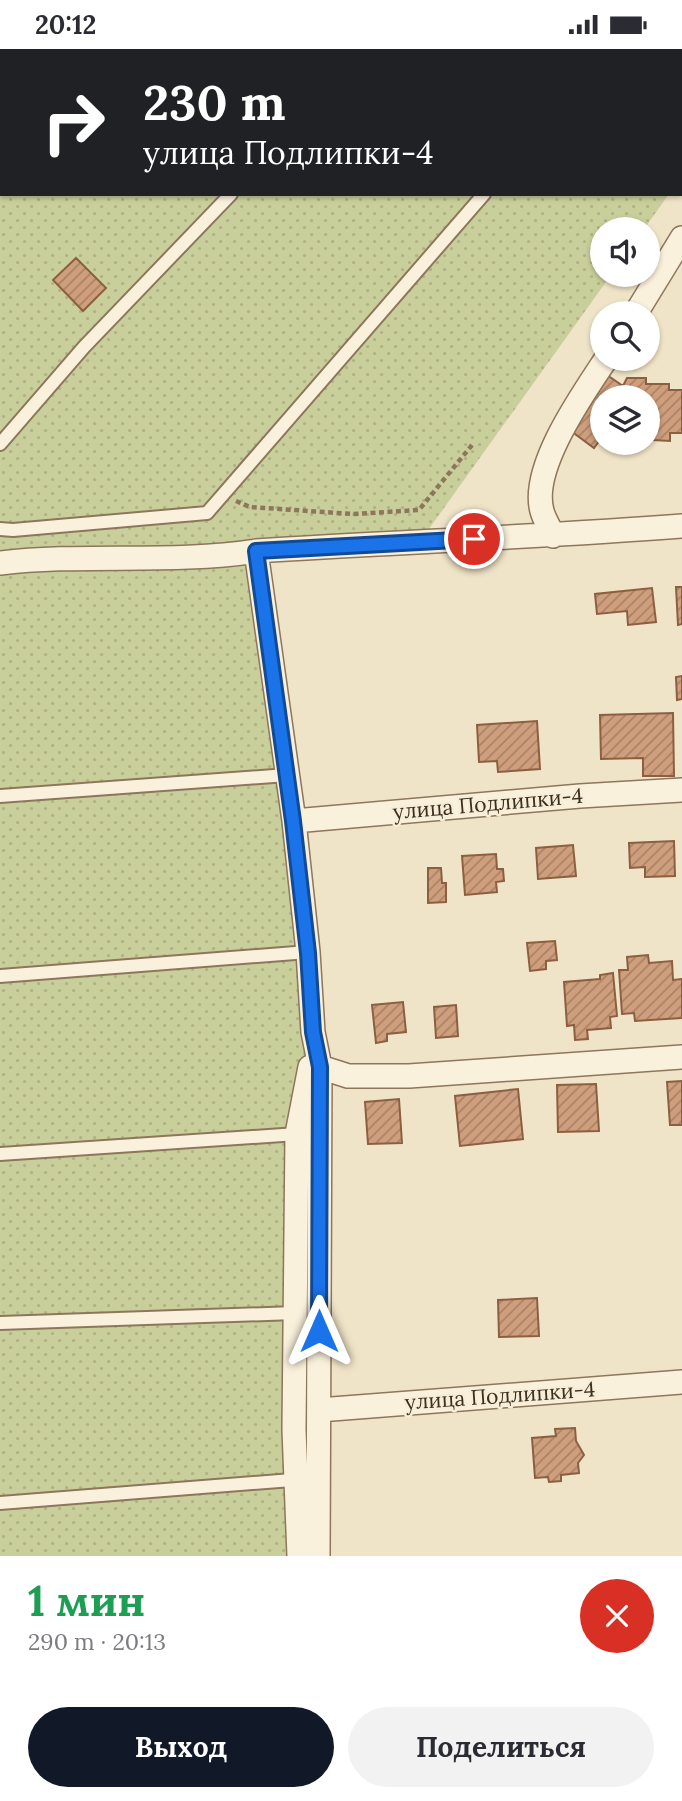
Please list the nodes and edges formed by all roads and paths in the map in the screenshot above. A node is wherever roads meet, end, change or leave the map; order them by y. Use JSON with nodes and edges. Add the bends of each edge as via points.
{"nodes":[{"id":1,"x":229,"y":196,"type":"edge"},
{"id":2,"x":482,"y":196,"type":"edge"},
{"id":3,"x":682,"y":237,"type":"edge"},
{"id":4,"x":643,"y":301,"type":"edge"},
{"id":5,"x":598,"y":371,"type":"edge"},
{"id":6,"x":0,"y":444,"type":"edge"},
{"id":7,"x":472,"y":445,"type":"dead end"},
{"id":8,"x":223,"y":495,"type":"junction"},
{"id":9,"x":682,"y":526,"type":"edge"},
{"id":10,"x":0,"y":529,"type":"edge"},
{"id":11,"x":553,"y":536,"type":"junction"},
{"id":12,"x":256,"y":551,"type":"junction"},
{"id":13,"x":0,"y":563,"type":"edge"},
{"id":14,"x":287,"y":775,"type":"junction"},
{"id":15,"x":682,"y":790,"type":"edge"},
{"id":16,"x":0,"y":796,"type":"edge"},
{"id":17,"x":293,"y":821,"type":"junction"},
{"id":18,"x":308,"y":953,"type":"junction"},
{"id":19,"x":0,"y":976,"type":"edge"},
{"id":20,"x":314,"y":1040,"type":"junction"},
{"id":21,"x":682,"y":1057,"type":"edge"},
{"id":22,"x":320,"y":1067,"type":"junction"},
{"id":23,"x":297,"y":1134,"type":"junction"},
{"id":24,"x":0,"y":1154,"type":"edge"},
{"id":25,"x":295,"y":1313,"type":"junction"},
{"id":26,"x":0,"y":1323,"type":"edge"},
{"id":27,"x":682,"y":1382,"type":"edge"},
{"id":28,"x":319,"y":1410,"type":"junction"},
{"id":29,"x":292,"y":1480,"type":"dead end"},
{"id":30,"x":0,"y":1503,"type":"edge"},
{"id":31,"x":299,"y":1556,"type":"edge"},
{"id":32,"x":318,"y":1556,"type":"edge"}],
"edges":[{"from":1,"to":6,"type":"lane","via":[[84,347]]},
{"from":2,"to":8,"type":"lane"},
{"from":3,"to":4,"type":"street"},
{"from":5,"to":11,"type":"street","via":[[569,415],[543,473],[541,510]]},
{"from":7,"to":8,"type":"path","via":[[419,510],[353,513],[250,507]]},
{"from":8,"to":10,"type":"lane","via":[[207,513]]},
{"from":9,"to":11,"type":"street"},
{"from":11,"to":12,"type":"street"},
{"from":12,"to":13,"type":"street"},
{"from":12,"to":14,"type":"street"},
{"from":14,"to":16,"type":"lane"},
{"from":14,"to":17,"type":"street"},
{"from":15,"to":17,"type":"street","name":"улица Подлипки-4"},
{"from":17,"to":18,"type":"street"},
{"from":18,"to":19,"type":"lane"},
{"from":18,"to":20,"type":"street"},
{"from":20,"to":22,"type":"street"},
{"from":20,"to":23,"type":"street"},
{"from":21,"to":22,"type":"street","via":[[409,1076],[348,1076]]},
{"from":22,"to":28,"type":"street"},
{"from":23,"to":24,"type":"lane"},
{"from":23,"to":25,"type":"street"},
{"from":25,"to":26,"type":"lane"},
{"from":25,"to":31,"type":"street"},
{"from":27,"to":28,"type":"street","name":"улица Подлипки-4"},
{"from":28,"to":32,"type":"street"},
{"from":29,"to":30,"type":"lane"}]}
